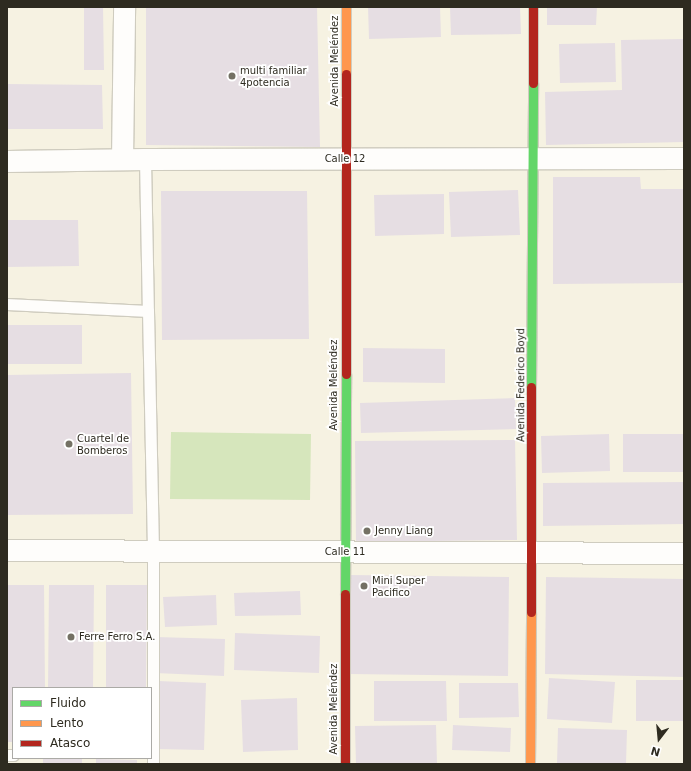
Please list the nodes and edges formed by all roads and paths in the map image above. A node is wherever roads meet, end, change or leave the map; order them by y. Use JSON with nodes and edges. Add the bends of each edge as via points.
{"nodes":[{"id":1,"x":124,"y":7,"type":"edge"},
{"id":2,"x":346,"y":7,"type":"edge"},
{"id":3,"x":533,"y":7,"type":"edge"},
{"id":4,"x":346,"y":158,"type":"junction"},
{"id":5,"x":532,"y":158,"type":"junction"},
{"id":6,"x":684,"y":158,"type":"edge"},
{"id":7,"x":122,"y":159,"type":"junction"},
{"id":8,"x":146,"y":159,"type":"junction"},
{"id":9,"x":7,"y":161,"type":"edge"},
{"id":10,"x":7,"y":304,"type":"edge"},
{"id":11,"x":148,"y":311,"type":"junction"},
{"id":12,"x":7,"y":550,"type":"edge"},
{"id":13,"x":153,"y":550,"type":"junction"},
{"id":14,"x":345,"y":552,"type":"junction"},
{"id":15,"x":531,"y":553,"type":"junction"},
{"id":16,"x":684,"y":553,"type":"edge"},
{"id":17,"x":152,"y":758,"type":"edge"},
{"id":18,"x":345,"y":764,"type":"edge"},
{"id":19,"x":530,"y":764,"type":"edge"}],
"edges":[{"from":1,"to":7,"type":"street"},
{"from":2,"to":4,"type":"street","name":"Avenida Meléndez"},
{"from":3,"to":5,"type":"street","name":"Avenida Federico Boyd"},
{"from":4,"to":5,"type":"street","name":"Calle 12"},
{"from":4,"to":8,"type":"street","name":"Calle 12"},
{"from":4,"to":14,"type":"street","name":"Avenida Meléndez"},
{"from":5,"to":6,"type":"street","name":"Calle 12"},
{"from":5,"to":15,"type":"street","name":"Avenida Federico Boyd"},
{"from":7,"to":8,"type":"street","name":"Calle 12"},
{"from":7,"to":9,"type":"street","name":"Calle 12"},
{"from":8,"to":11,"type":"lane"},
{"from":10,"to":11,"type":"lane"},
{"from":11,"to":13,"type":"lane"},
{"from":12,"to":13,"type":"street","name":"Calle 11"},
{"from":13,"to":14,"type":"street","name":"Calle 11"},
{"from":13,"to":17,"type":"lane"},
{"from":14,"to":15,"type":"street","name":"Calle 11"},
{"from":14,"to":18,"type":"street","name":"Avenida Meléndez"},
{"from":15,"to":16,"type":"street","name":"Calle 11"},
{"from":15,"to":19,"type":"street","name":"Avenida Federico Boyd"}]}
